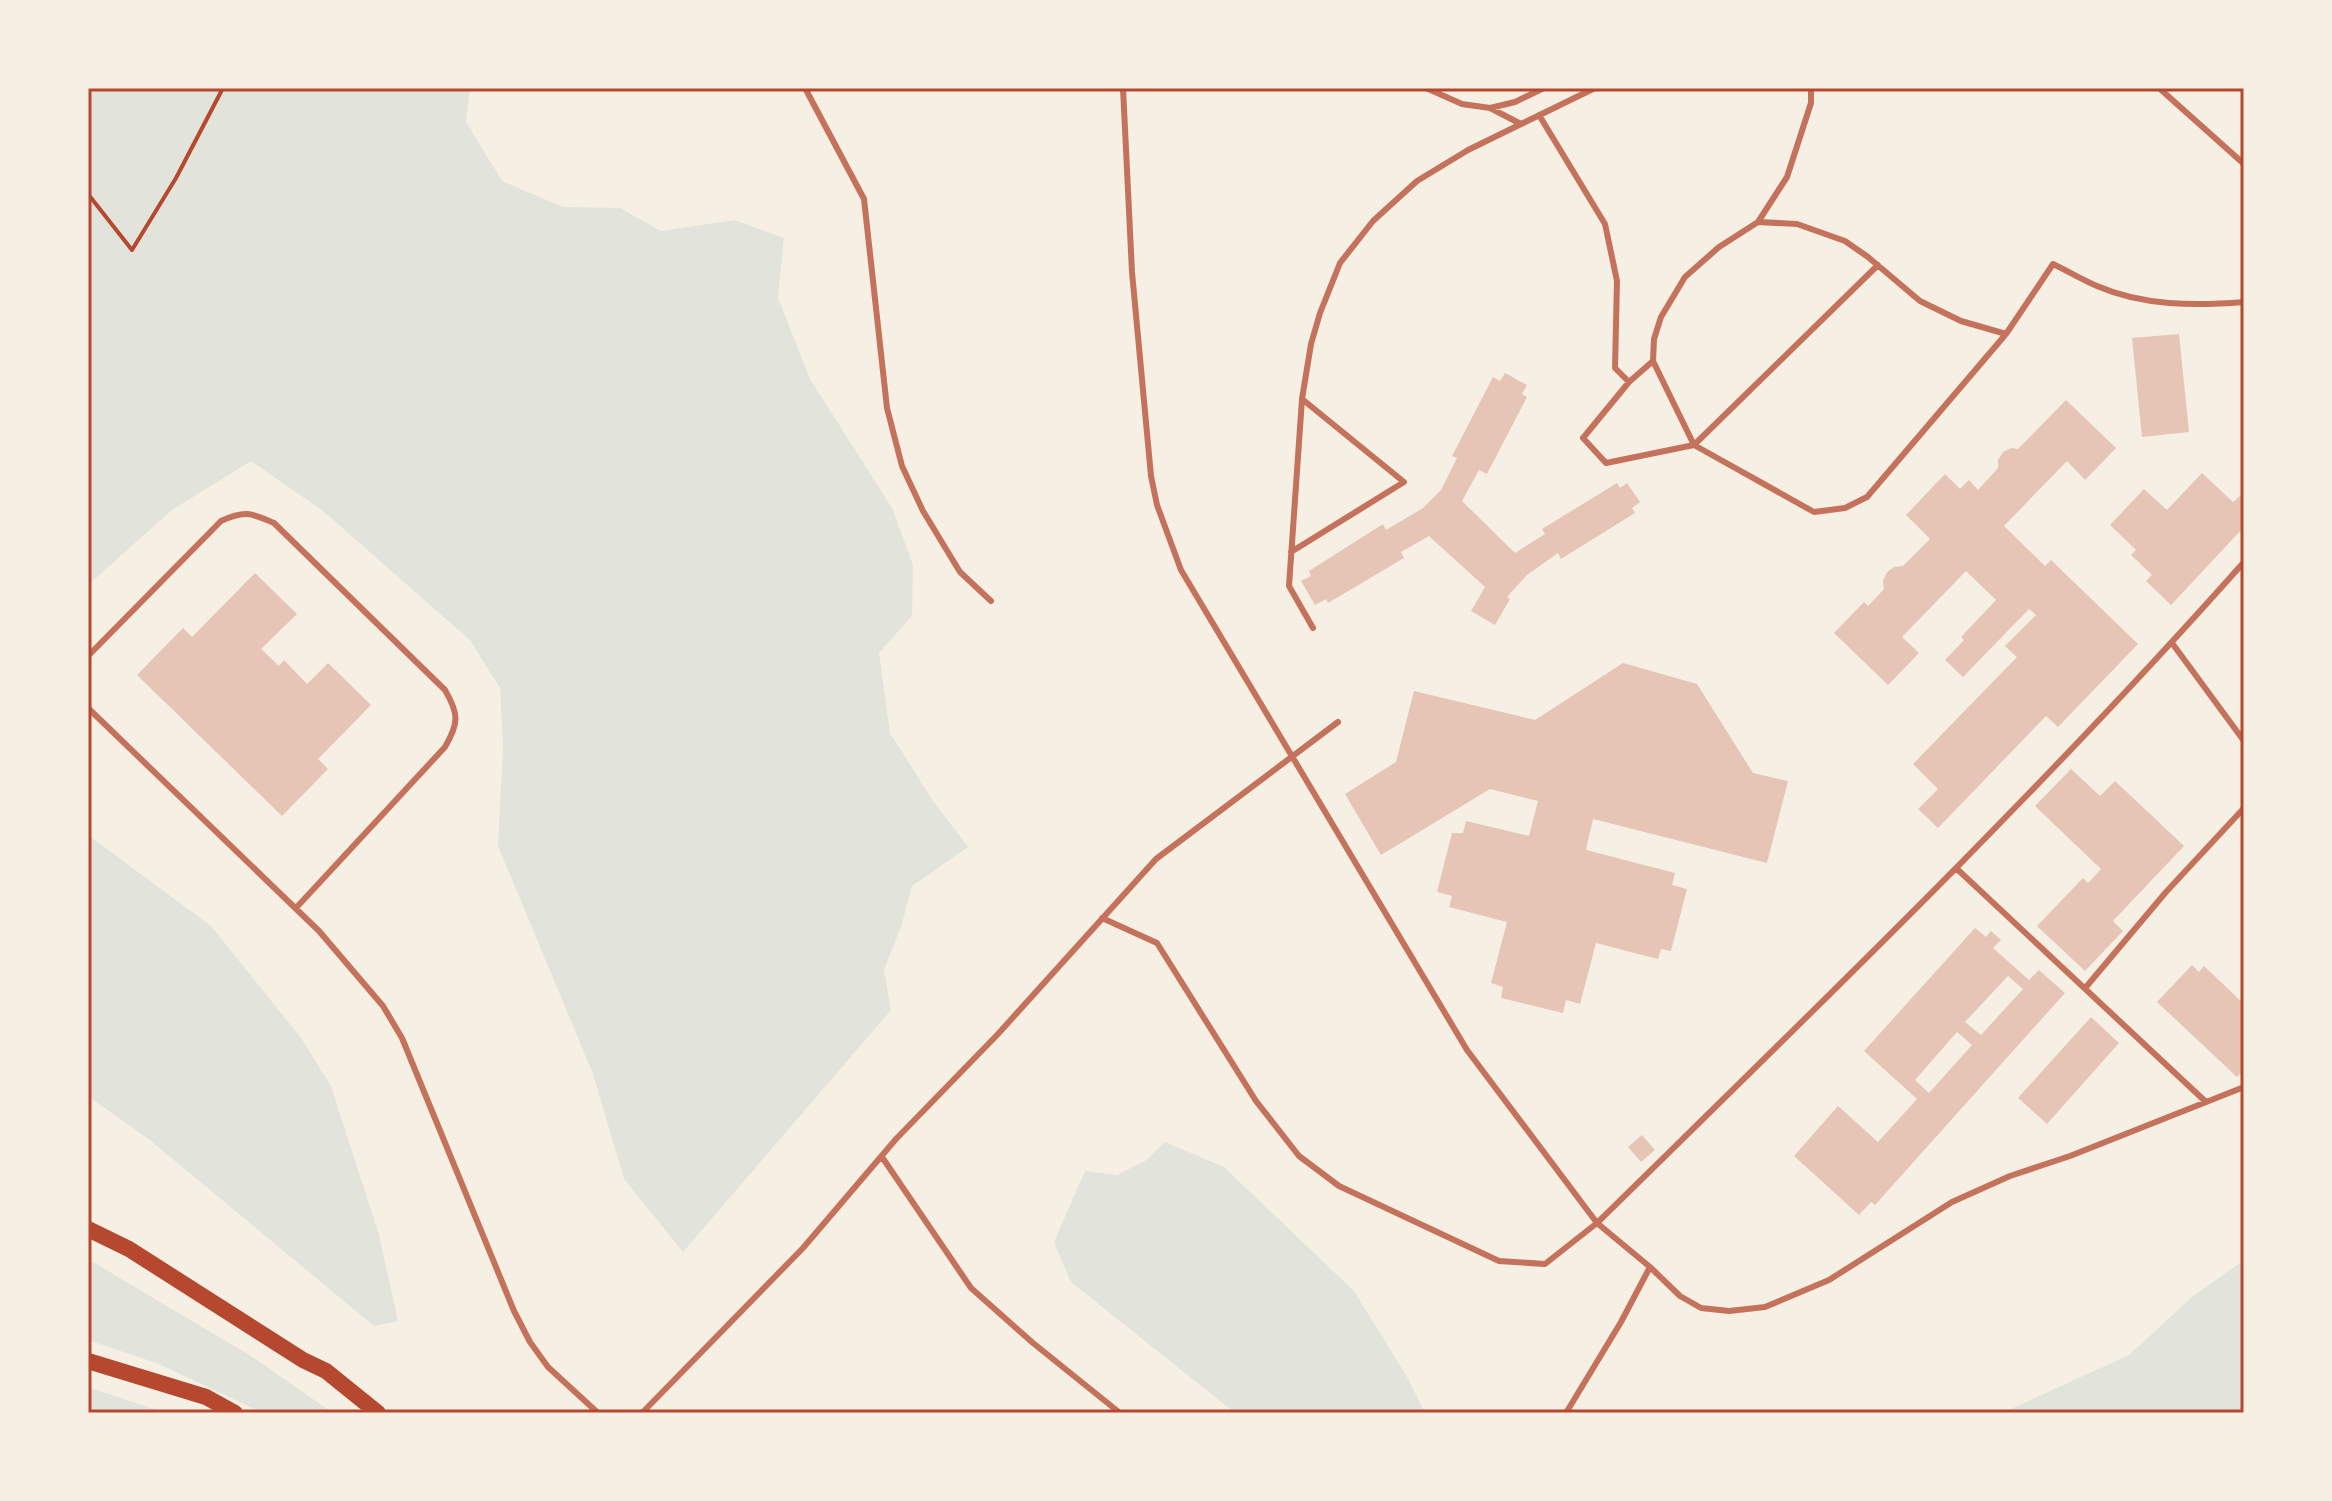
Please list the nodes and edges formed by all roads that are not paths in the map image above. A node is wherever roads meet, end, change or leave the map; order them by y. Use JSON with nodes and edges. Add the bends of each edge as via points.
{"nodes":[{"id":1,"x":805,"y":88,"type":"edge"},
{"id":2,"x":1123,"y":88,"type":"edge"},
{"id":3,"x":1426,"y":88,"type":"edge"},
{"id":4,"x":1544,"y":88,"type":"edge"},
{"id":5,"x":1595,"y":88,"type":"edge"},
{"id":6,"x":1811,"y":88,"type":"edge"},
{"id":7,"x":2159,"y":88,"type":"edge"},
{"id":8,"x":1490,"y":108,"type":"junction"},
{"id":9,"x":1539,"y":115,"type":"junction"},
{"id":10,"x":1521,"y":124,"type":"junction"},
{"id":11,"x":2244,"y":164,"type":"edge"},
{"id":12,"x":1758,"y":222,"type":"junction"},
{"id":13,"x":1878,"y":265,"type":"junction"},
{"id":14,"x":2244,"y":302,"type":"edge"},
{"id":15,"x":2006,"y":334,"type":"junction"},
{"id":16,"x":1653,"y":361,"type":"junction"},
{"id":17,"x":1629,"y":382,"type":"junction"},
{"id":18,"x":1302,"y":399,"type":"junction"},
{"id":19,"x":1694,"y":445,"type":"junction"},
{"id":20,"x":1291,"y":552,"type":"junction"},
{"id":21,"x":2244,"y":562,"type":"edge"},
{"id":22,"x":991,"y":601,"type":"dead end"},
{"id":23,"x":1313,"y":628,"type":"dead end"},
{"id":24,"x":2172,"y":643,"type":"junction"},
{"id":25,"x":88,"y":656,"type":"edge"},
{"id":26,"x":88,"y":708,"type":"edge"},
{"id":27,"x":1338,"y":722,"type":"dead end"},
{"id":28,"x":2244,"y":741,"type":"edge"},
{"id":29,"x":1291,"y":758,"type":"junction"},
{"id":30,"x":2244,"y":808,"type":"edge"},
{"id":31,"x":1956,"y":868,"type":"junction"},
{"id":32,"x":296,"y":908,"type":"junction"},
{"id":33,"x":1102,"y":918,"type":"junction"},
{"id":34,"x":2086,"y":987,"type":"junction"},
{"id":35,"x":2244,"y":1087,"type":"edge"},
{"id":36,"x":2206,"y":1102,"type":"junction"},
{"id":37,"x":882,"y":1157,"type":"junction"},
{"id":38,"x":1597,"y":1223,"type":"junction"},
{"id":39,"x":88,"y":1229,"type":"edge"},
{"id":40,"x":1650,"y":1267,"type":"junction"},
{"id":41,"x":88,"y":1361,"type":"edge"},
{"id":42,"x":235,"y":1413,"type":"edge"},
{"id":43,"x":378,"y":1413,"type":"edge"},
{"id":44,"x":598,"y":1413,"type":"edge"},
{"id":45,"x":642,"y":1413,"type":"edge"},
{"id":46,"x":1120,"y":1413,"type":"edge"},
{"id":47,"x":1566,"y":1413,"type":"edge"}],
"edges":[{"from":1,"to":22,"type":"lane","via":[[864,199],[887,408],[902,466],[960,572]]},
{"from":2,"to":29,"type":"lane","via":[[1132,272],[1157,505],[1181,570]]},
{"from":3,"to":8,"type":"lane","via":[[1462,104]]},
{"from":4,"to":8,"type":"lane"},
{"from":5,"to":9,"type":"lane"},
{"from":6,"to":12,"type":"lane","via":[[1787,177]]},
{"from":7,"to":11,"type":"lane"},
{"from":8,"to":10,"type":"lane"},
{"from":9,"to":10,"type":"lane"},
{"from":9,"to":17,"type":"lane","via":[[1605,224],[1617,281],[1615,368]]},
{"from":10,"to":18,"type":"lane","via":[[1417,181],[1373,221],[1340,263],[1320,313]]},
{"from":12,"to":13,"type":"lane","via":[[1797,224],[1845,241]]},
{"from":12,"to":16,"type":"lane","via":[[1685,277],[1661,317]]},
{"from":13,"to":15,"type":"lane","via":[[1920,301]]},
{"from":13,"to":19,"type":"lane"},
{"from":14,"to":15,"type":"lane","via":[[2163,304],[2100,288],[2053,264]]},
{"from":15,"to":19,"type":"lane","via":[[1867,497],[1845,508],[1814,512]]},
{"from":16,"to":17,"type":"lane"},
{"from":16,"to":19,"type":"lane"},
{"from":17,"to":19,"type":"lane","via":[[1583,438],[1606,463]]},
{"from":18,"to":20,"type":"lane"},
{"from":18,"to":20,"type":"lane","via":[[1404,482]]},
{"from":20,"to":23,"type":"lane","via":[[1289,586]]},
{"from":21,"to":24,"type":"lane"},
{"from":24,"to":28,"type":"lane"},
{"from":24,"to":31,"type":"lane"},
{"from":25,"to":32,"type":"lane","via":[[221,521],[239,513],[254,514],[274,523],[445,690],[455,708],[456,728],[445,747]]},
{"from":26,"to":32,"type":"lane"},
{"from":27,"to":29,"type":"lane"},
{"from":29,"to":33,"type":"lane","via":[[1156,859]]},
{"from":29,"to":38,"type":"lane","via":[[1467,1050]]},
{"from":30,"to":34,"type":"lane"},
{"from":31,"to":34,"type":"lane"},
{"from":31,"to":38,"type":"lane"},
{"from":32,"to":44,"type":"lane","via":[[383,1006],[402,1038],[525,1332],[548,1367]]},
{"from":33,"to":37,"type":"lane"},
{"from":33,"to":38,"type":"lane","via":[[1157,943],[1256,1101],[1299,1156],[1339,1186],[1499,1261],[1545,1264]]},
{"from":34,"to":36,"type":"lane"},
{"from":35,"to":36,"type":"lane"},
{"from":36,"to":40,"type":"lane","via":[[1952,1202],[1829,1280],[1765,1307],[1701,1308]]},
{"from":37,"to":45,"type":"lane","via":[[803,1248]]},
{"from":37,"to":46,"type":"lane","via":[[971,1288]]},
{"from":38,"to":40,"type":"lane"},
{"from":39,"to":43,"type":"main road","via":[[326,1371]]},
{"from":40,"to":47,"type":"lane"},
{"from":41,"to":42,"type":"main road","via":[[206,1397]]}]}
